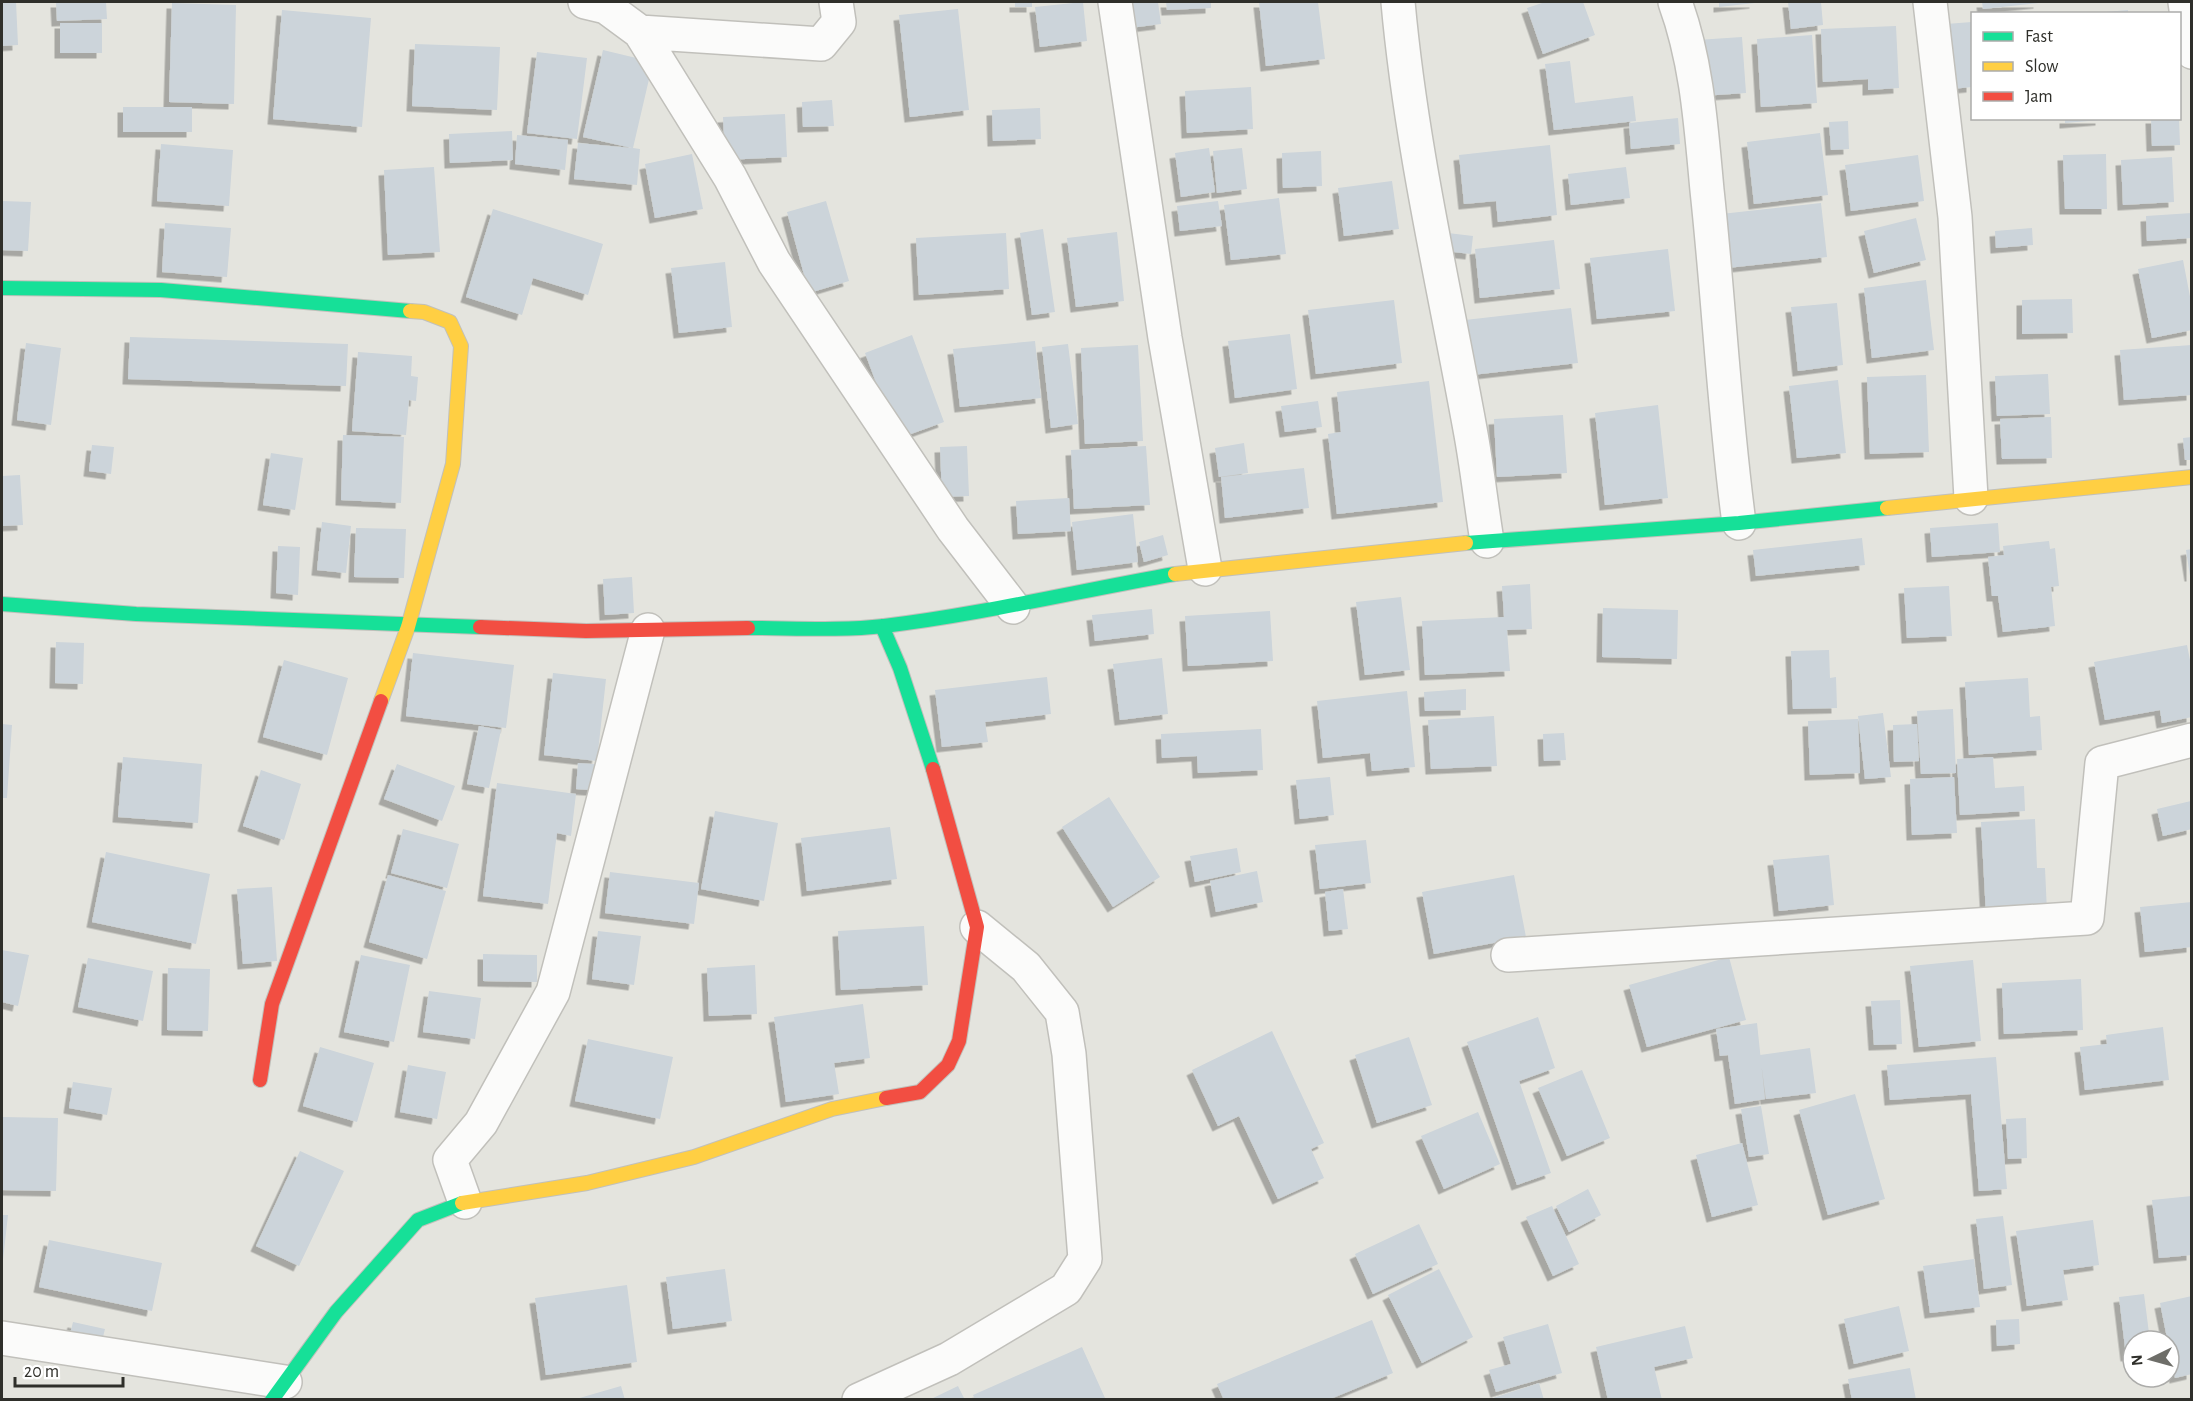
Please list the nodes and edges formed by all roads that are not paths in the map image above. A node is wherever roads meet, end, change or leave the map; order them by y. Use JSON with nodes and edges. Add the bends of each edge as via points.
{"nodes":[{"id":1,"x":585,"y":2,"type":"edge"},
{"id":2,"x":836,"y":2,"type":"edge"},
{"id":3,"x":1115,"y":2,"type":"edge"},
{"id":4,"x":1398,"y":2,"type":"edge"},
{"id":5,"x":1675,"y":2,"type":"edge"},
{"id":6,"x":1930,"y":2,"type":"edge"},
{"id":7,"x":2185,"y":2,"type":"edge"},
{"id":8,"x":640,"y":32,"type":"junction"},
{"id":9,"x":2192,"y":52,"type":"edge"},
{"id":10,"x":2,"y":288,"type":"edge"},
{"id":11,"x":2192,"y":477,"type":"edge"},
{"id":12,"x":1971,"y":498,"type":"junction"},
{"id":13,"x":1738,"y":523,"type":"junction"},
{"id":14,"x":1486,"y":542,"type":"junction"},
{"id":15,"x":1205,"y":569,"type":"junction"},
{"id":16,"x":2,"y":604,"type":"edge"},
{"id":17,"x":1013,"y":607,"type":"junction"},
{"id":18,"x":882,"y":626,"type":"junction"},
{"id":19,"x":408,"y":627,"type":"junction"},
{"id":20,"x":648,"y":630,"type":"junction"},
{"id":21,"x":2192,"y":740,"type":"edge"},
{"id":22,"x":977,"y":927,"type":"junction"},
{"id":23,"x":1508,"y":956,"type":"dead end"},
{"id":24,"x":260,"y":1080,"type":"dead end"},
{"id":25,"x":465,"y":1202,"type":"junction"},
{"id":26,"x":2,"y":1338,"type":"edge"},
{"id":27,"x":279,"y":1391,"type":"edge"},
{"id":28,"x":859,"y":1400,"type":"edge"}],
"edges":[{"from":1,"to":8,"type":"street","via":[[606,7]]},
{"from":2,"to":8,"type":"street","via":[[839,22],[821,44]]},
{"from":3,"to":15,"type":"street","via":[[1167,350]]},
{"from":4,"to":14,"type":"street","via":[[1430,228],[1471,430]]},
{"from":5,"to":13,"type":"street","via":[[1696,76]]},
{"from":6,"to":12,"type":"street","via":[[1955,217]]},
{"from":7,"to":9,"type":"street"},
{"from":8,"to":17,"type":"street","via":[[730,177],[774,262],[953,529]]},
{"from":10,"to":19,"type":"street","via":[[78,286],[246,293],[424,312],[450,322],[461,346],[453,464]]},
{"from":11,"to":12,"type":"street"},
{"from":12,"to":13,"type":"street"},
{"from":13,"to":14,"type":"street"},
{"from":14,"to":15,"type":"street"},
{"from":15,"to":17,"type":"street","via":[[1088,589]]},
{"from":16,"to":19,"type":"street"},
{"from":17,"to":18,"type":"street"},
{"from":18,"to":20,"type":"street"},
{"from":18,"to":22,"type":"street","via":[[933,768]]},
{"from":19,"to":20,"type":"street"},
{"from":19,"to":24,"type":"street","via":[[272,1004]]},
{"from":20,"to":25,"type":"street","via":[[553,992],[481,1123],[450,1160]]},
{"from":21,"to":23,"type":"street","via":[[2102,763],[2087,918]]},
{"from":22,"to":25,"type":"street","via":[[959,1041],[948,1065],[920,1092],[832,1109],[694,1157],[588,1182]]},
{"from":22,"to":28,"type":"street","via":[[1026,967],[1062,1012],[1069,1054],[1085,1259],[1066,1289],[949,1359]]},
{"from":25,"to":27,"type":"street","via":[[418,1220],[336,1312]]},
{"from":26,"to":27,"type":"street"}]}
